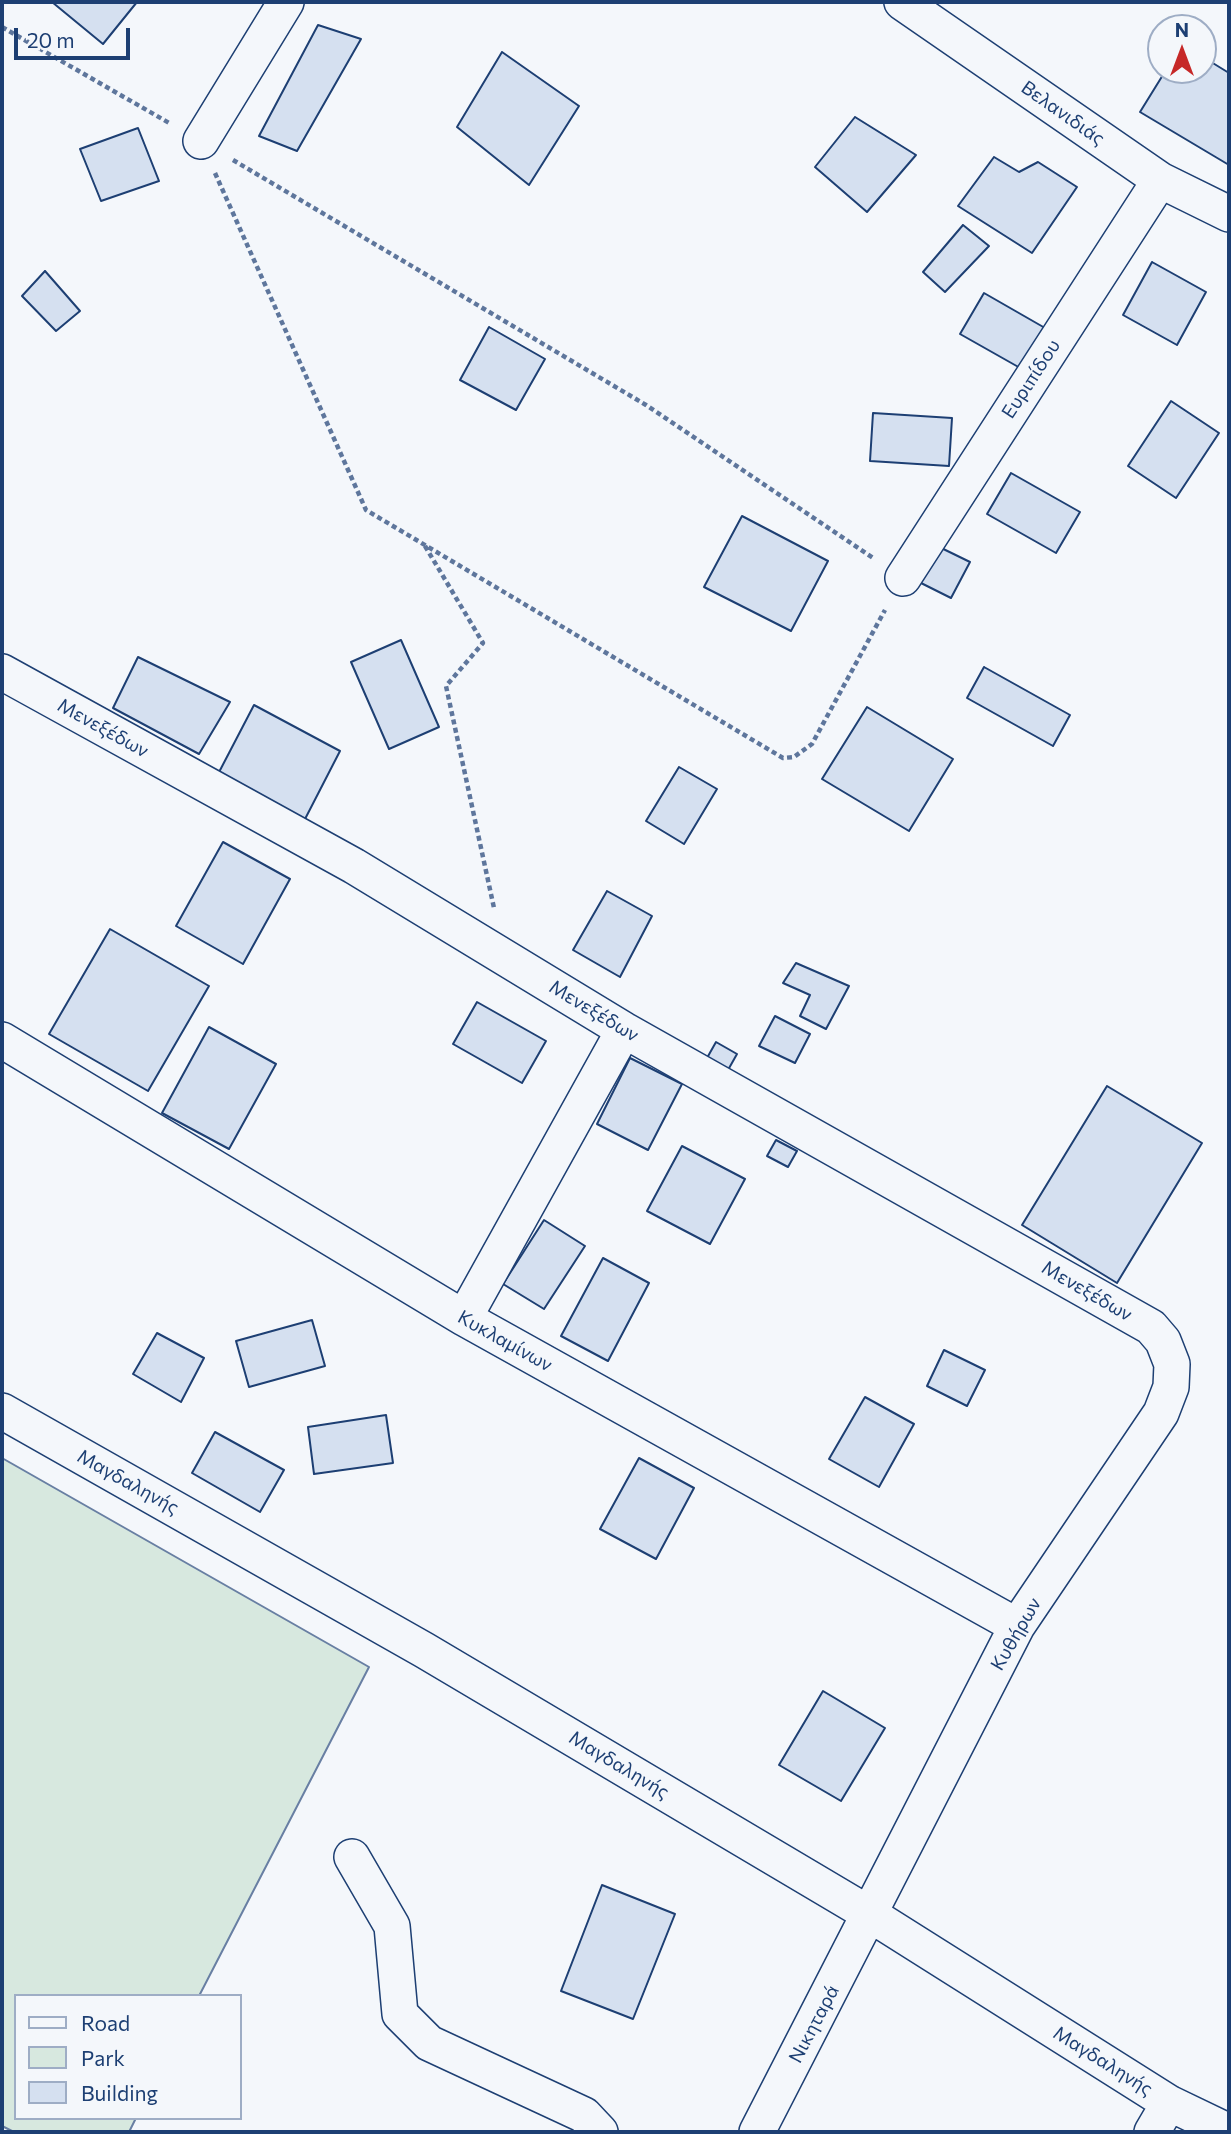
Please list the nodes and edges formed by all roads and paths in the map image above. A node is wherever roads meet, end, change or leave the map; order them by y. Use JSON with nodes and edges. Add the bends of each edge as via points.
{"nodes":[{"id":1,"x":286,"y":2,"type":"edge"},
{"id":2,"x":902,"y":2,"type":"edge"},
{"id":3,"x":2,"y":27,"type":"edge"},
{"id":4,"x":201,"y":141,"type":"junction"},
{"id":5,"x":1160,"y":180,"type":"junction"},
{"id":6,"x":1229,"y":214,"type":"edge"},
{"id":7,"x":424,"y":545,"type":"junction"},
{"id":8,"x":903,"y":578,"type":"junction"},
{"id":9,"x":2,"y":672,"type":"edge"},
{"id":10,"x":505,"y":958,"type":"junction"},
{"id":11,"x":624,"y":1030,"type":"junction"},
{"id":12,"x":2,"y":1040,"type":"edge"},
{"id":13,"x":464,"y":1318,"type":"junction"},
{"id":14,"x":1172,"y":1364,"type":"joint"},
{"id":15,"x":2,"y":1411,"type":"edge"},
{"id":16,"x":1017,"y":1626,"type":"junction"},
{"id":17,"x":352,"y":1857,"type":"dead end"},
{"id":18,"x":871,"y":1915,"type":"junction"},
{"id":19,"x":1161,"y":2118,"type":"edge"},
{"id":20,"x":600,"y":2132,"type":"edge"},
{"id":21,"x":757,"y":2132,"type":"edge"},
{"id":22,"x":1229,"y":2132,"type":"edge"}],
"edges":[{"from":1,"to":4,"type":"street"},
{"from":2,"to":5,"type":"street","name":"Βελανιδιάς"},
{"from":3,"to":4,"type":"path"},
{"from":4,"to":7,"type":"path","via":[[366,510]]},
{"from":4,"to":8,"type":"path","via":[[646,405]]},
{"from":5,"to":6,"type":"street","name":"Βελανιδιάς"},
{"from":5,"to":8,"type":"street","name":"Ευριπίδου"},
{"from":7,"to":8,"type":"path","via":[[783,758],[794,757],[812,744]]},
{"from":7,"to":10,"type":"path","via":[[483,643],[446,685]]},
{"from":9,"to":10,"type":"street","name":"Μενεξέδων","via":[[354,866]]},
{"from":10,"to":11,"type":"street","name":"Μενεξέδων"},
{"from":11,"to":13,"type":"street"},
{"from":11,"to":14,"type":"street","name":"Μενεξέδων","via":[[1151,1327],[1163,1341]]},
{"from":12,"to":13,"type":"street","name":"Κυκλαμίνων"},
{"from":13,"to":16,"type":"street","name":"Κυκλαμίνων"},
{"from":14,"to":16,"type":"street","name":"Κυθήρων","via":[[1171,1387],[1161,1413]]},
{"from":15,"to":18,"type":"street","name":"Μαγδαληνής","via":[[424,1650]]},
{"from":16,"to":18,"type":"street","name":"Κυθήρων"},
{"from":17,"to":20,"type":"street","via":[[392,1926],[400,2014],[429,2043],[584,2115]]},
{"from":18,"to":19,"type":"street","name":"Μαγδαληνής"},
{"from":18,"to":21,"type":"street","name":"Νικηταρά"},
{"from":19,"to":22,"type":"street","name":"Μαγδαληνής"}]}
